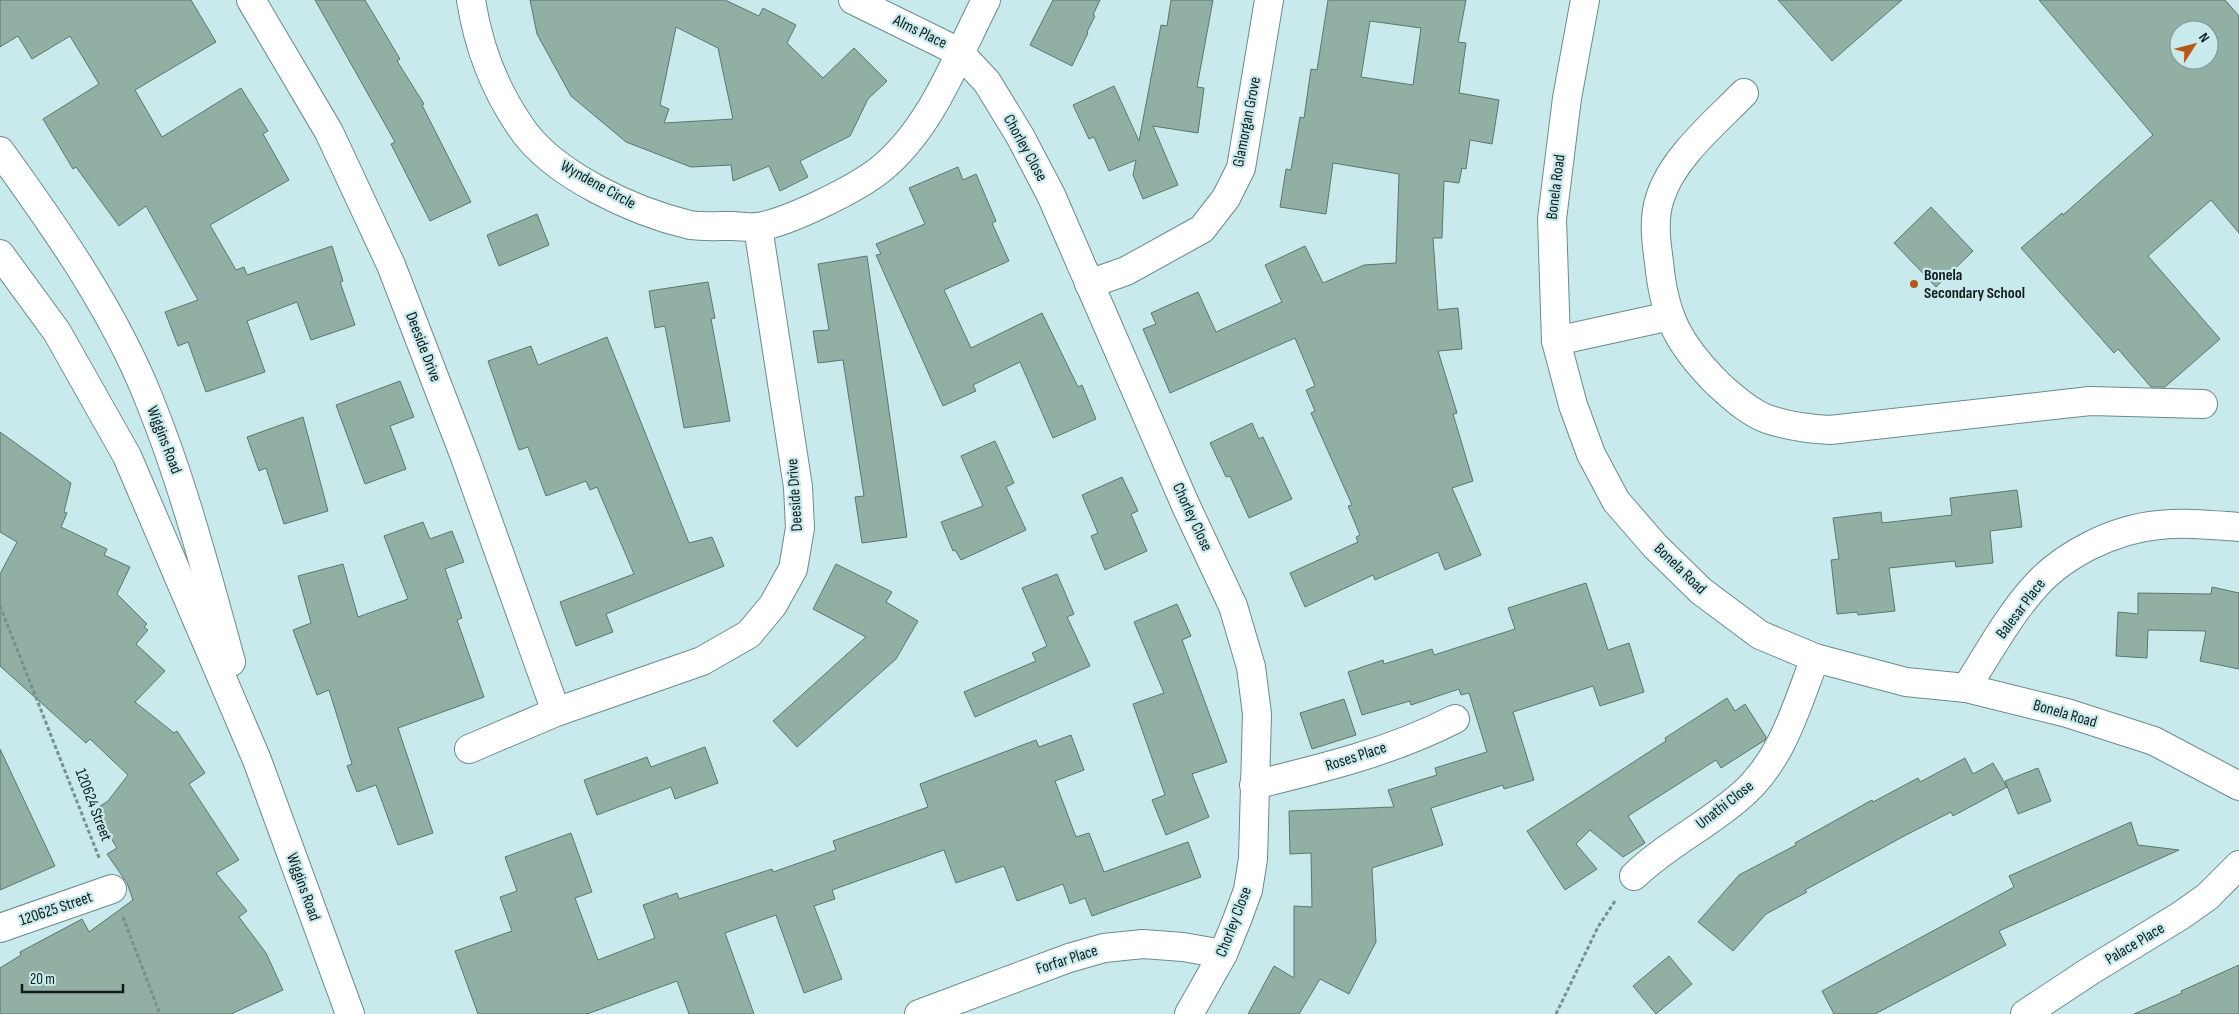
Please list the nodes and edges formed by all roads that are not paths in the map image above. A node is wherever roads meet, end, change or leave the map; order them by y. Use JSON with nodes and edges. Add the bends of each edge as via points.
{"nodes":[{"id":1,"x":251,"y":0,"type":"edge"},
{"id":2,"x":471,"y":0,"type":"edge"},
{"id":3,"x":853,"y":0,"type":"edge"},
{"id":4,"x":986,"y":0,"type":"edge"},
{"id":5,"x":1269,"y":0,"type":"edge"},
{"id":6,"x":1584,"y":0,"type":"edge"},
{"id":7,"x":959,"y":52,"type":"junction"},
{"id":8,"x":1744,"y":93,"type":"dead end"},
{"id":9,"x":0,"y":151,"type":"edge"},
{"id":10,"x":758,"y":227,"type":"junction"},
{"id":11,"x":0,"y":254,"type":"edge"},
{"id":12,"x":1089,"y":284,"type":"junction"},
{"id":13,"x":1670,"y":316,"type":"junction"},
{"id":14,"x":1556,"y":341,"type":"junction"},
{"id":15,"x":2203,"y":404,"type":"dead end"},
{"id":16,"x":2239,"y":527,"type":"edge"},
{"id":17,"x":1815,"y":658,"type":"junction"},
{"id":18,"x":1966,"y":688,"type":"junction"},
{"id":19,"x":556,"y":712,"type":"junction"},
{"id":20,"x":1455,"y":719,"type":"dead end"},
{"id":21,"x":469,"y":749,"type":"dead end"},
{"id":22,"x":257,"y":760,"type":"junction"},
{"id":23,"x":1254,"y":786,"type":"junction"},
{"id":24,"x":2239,"y":786,"type":"edge"},
{"id":25,"x":2239,"y":865,"type":"edge"},
{"id":26,"x":1634,"y":876,"type":"road end"},
{"id":27,"x":112,"y":889,"type":"road end"},
{"id":28,"x":0,"y":928,"type":"edge"},
{"id":29,"x":1223,"y":954,"type":"junction"},
{"id":30,"x":350,"y":1014,"type":"edge"},
{"id":31,"x":919,"y":1014,"type":"edge"},
{"id":32,"x":1190,"y":1014,"type":"edge"},
{"id":33,"x":2025,"y":1014,"type":"edge"}],
"edges":[{"from":1,"to":19,"type":"street","name":"Deeside Drive","via":[[329,132],[391,265],[465,458]]},
{"from":2,"to":10,"type":"street","name":"Wyndene Circle","via":[[477,36],[495,80],[520,127],[543,151],[571,173],[625,203],[692,225]]},
{"from":3,"to":7,"type":"street","name":"Alms Place"},
{"from":4,"to":7,"type":"street","name":"Wyndene Circle"},
{"from":5,"to":12,"type":"street","name":"Glamorgan Grove","via":[[1241,168],[1226,198],[1202,229],[1126,271]]},
{"from":6,"to":14,"type":"street","name":"Bonela Road","via":[[1552,218]]},
{"from":7,"to":10,"type":"street","name":"Wyndene Circle","via":[[943,89],[916,130],[880,169],[817,206]]},
{"from":7,"to":12,"type":"street","name":"Chorley Close","via":[[987,82],[1020,136]]},
{"from":8,"to":13,"type":"street","via":[[1679,161],[1659,199],[1656,232],[1661,284]]},
{"from":9,"to":22,"type":"street","name":"Wiggins Road","via":[[87,280],[140,379],[189,510]]},
{"from":10,"to":19,"type":"street","name":"Deeside Drive","via":[[798,487],[800,528],[793,568],[773,605],[749,634],[702,661]]},
{"from":11,"to":22,"type":"street","name":"Wiggins Road","via":[[58,332],[127,456]]},
{"from":12,"to":23,"type":"street","name":"Chorley Close","via":[[1233,606],[1251,667],[1257,714]]},
{"from":13,"to":14,"type":"street"},
{"from":13,"to":15,"type":"street","via":[[1679,338],[1694,360],[1733,398],[1765,418],[1798,428],[1830,430],[2090,401]]},
{"from":14,"to":17,"type":"street","name":"Bonela Road","via":[[1573,405],[1591,454],[1616,501],[1701,592],[1760,634]]},
{"from":16,"to":18,"type":"street","name":"Balesar Place","via":[[2159,525],[2132,530],[2089,547],[2051,571],[2031,590]]},
{"from":17,"to":18,"type":"street","name":"Bonela Road","via":[[1906,682]]},
{"from":17,"to":26,"type":"street","name":"Unathi Close","via":[[1782,745],[1761,775],[1738,799],[1650,861]]},
{"from":18,"to":24,"type":"street","name":"Bonela Road","via":[[2067,713],[2154,741]]},
{"from":19,"to":21,"type":"street","name":"Deeside Drive"},
{"from":20,"to":23,"type":"street","name":"Roses Place","via":[[1357,760]]},
{"from":22,"to":30,"type":"street","name":"Wiggins Road"},
{"from":23,"to":29,"type":"street","name":"Chorley Close","via":[[1253,859],[1248,890]]},
{"from":25,"to":33,"type":"street","name":"Palace Place","via":[[2207,897],[2180,916]]},
{"from":27,"to":28,"type":"street","name":"120625 Street"},
{"from":29,"to":31,"type":"street","name":"Forfar Place","via":[[1143,944],[1104,948]]},
{"from":29,"to":32,"type":"street","name":"Chorley Close"}]}
